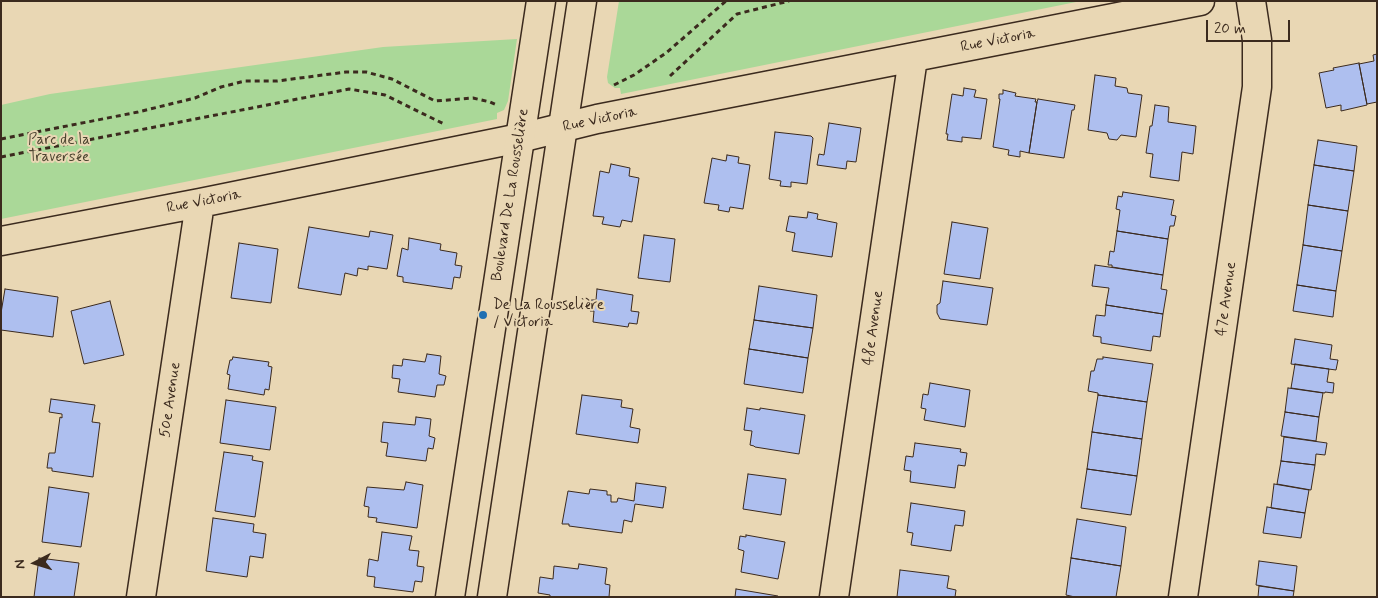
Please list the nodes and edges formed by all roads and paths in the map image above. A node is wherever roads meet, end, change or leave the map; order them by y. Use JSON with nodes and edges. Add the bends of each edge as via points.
{"nodes":[{"id":1,"x":541,"y":1,"type":"edge"},
{"id":2,"x":582,"y":1,"type":"edge"},
{"id":3,"x":726,"y":1,"type":"edge"},
{"id":4,"x":789,"y":1,"type":"edge"},
{"id":5,"x":1200,"y":1,"type":"edge"},
{"id":6,"x":1252,"y":1,"type":"edge"},
{"id":7,"x":913,"y":58,"type":"junction"},
{"id":8,"x":670,"y":76,"type":"dead end"},
{"id":9,"x":611,"y":87,"type":"dead end"},
{"id":10,"x":504,"y":108,"type":"dead end"},
{"id":11,"x":447,"y":124,"type":"dead end"},
{"id":12,"x":563,"y":127,"type":"junction"},
{"id":13,"x":520,"y":138,"type":"junction"},
{"id":14,"x":1,"y":139,"type":"edge"},
{"id":15,"x":1,"y":157,"type":"edge"},
{"id":16,"x":200,"y":203,"type":"junction"},
{"id":17,"x":1,"y":241,"type":"edge"},
{"id":18,"x":141,"y":597,"type":"edge"},
{"id":19,"x":450,"y":597,"type":"edge"},
{"id":20,"x":492,"y":597,"type":"edge"},
{"id":21,"x":834,"y":597,"type":"edge"},
{"id":22,"x":1183,"y":597,"type":"edge"}],
"edges":[{"from":1,"to":13,"type":"street","name":"Boulevard De La Rousselière"},
{"from":2,"to":12,"type":"street"},
{"from":3,"to":9,"type":"path","via":[[666,53]]},
{"from":4,"to":8,"type":"path","via":[[737,14]]},
{"from":5,"to":7,"type":"street","name":"Rue Victoria"},
{"from":6,"to":22,"type":"street","name":"47e Avenue","via":[[1258,40],[1257,87]]},
{"from":7,"to":12,"type":"street","name":"Rue Victoria"},
{"from":7,"to":21,"type":"street","name":"48e Avenue"},
{"from":10,"to":14,"type":"path","via":[[473,98],[435,101],[392,79],[366,72],[346,72],[277,81],[246,80],[195,98],[138,112]]},
{"from":11,"to":15,"type":"path","via":[[385,95],[349,89]]},
{"from":12,"to":13,"type":"street","name":"Rue Victoria"},
{"from":12,"to":20,"type":"street"},
{"from":13,"to":16,"type":"street","name":"Rue Victoria"},
{"from":13,"to":19,"type":"street","name":"Boulevard De La Rousselière"},
{"from":16,"to":17,"type":"street","name":"Rue Victoria"},
{"from":16,"to":18,"type":"street","name":"50e Avenue"}]}
